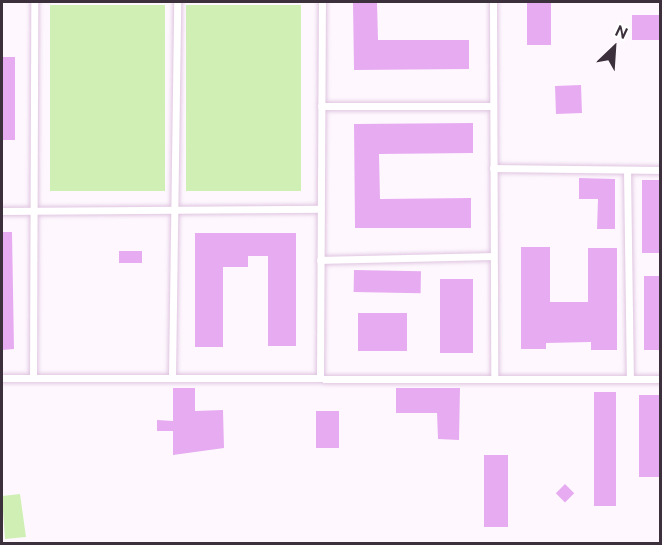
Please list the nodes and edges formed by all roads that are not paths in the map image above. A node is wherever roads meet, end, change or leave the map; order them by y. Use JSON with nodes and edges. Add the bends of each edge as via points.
{"nodes":[{"id":1,"x":34,"y":2,"type":"edge"},
{"id":2,"x":177,"y":2,"type":"edge"},
{"id":3,"x":322,"y":2,"type":"edge"},
{"id":4,"x":493,"y":2,"type":"edge"},
{"id":5,"x":321,"y":106,"type":"junction"},
{"id":6,"x":492,"y":106,"type":"junction"},
{"id":7,"x":493,"y":168,"type":"junction"},
{"id":8,"x":627,"y":170,"type":"junction"},
{"id":9,"x":660,"y":170,"type":"edge"},
{"id":10,"x":321,"y":209,"type":"junction"},
{"id":11,"x":175,"y":210,"type":"junction"},
{"id":12,"x":2,"y":211,"type":"edge"},
{"id":13,"x":33,"y":211,"type":"junction"},
{"id":14,"x":492,"y":256,"type":"junction"},
{"id":15,"x":320,"y":260,"type":"junction"},
{"id":16,"x":320,"y":376,"type":"junction"},
{"id":17,"x":172,"y":377,"type":"junction"},
{"id":18,"x":2,"y":378,"type":"edge"},
{"id":19,"x":33,"y":378,"type":"junction"},
{"id":20,"x":494,"y":378,"type":"junction"},
{"id":21,"x":630,"y":379,"type":"junction"},
{"id":22,"x":660,"y":379,"type":"edge"}],
"edges":[{"from":1,"to":13,"type":"lane"},
{"from":2,"to":11,"type":"lane"},
{"from":3,"to":5,"type":"lane"},
{"from":4,"to":6,"type":"lane"},
{"from":5,"to":6,"type":"lane"},
{"from":5,"to":10,"type":"lane"},
{"from":6,"to":7,"type":"lane"},
{"from":7,"to":8,"type":"lane"},
{"from":7,"to":14,"type":"lane"},
{"from":8,"to":9,"type":"lane"},
{"from":8,"to":21,"type":"lane"},
{"from":10,"to":11,"type":"lane"},
{"from":10,"to":15,"type":"lane"},
{"from":11,"to":13,"type":"lane"},
{"from":11,"to":17,"type":"lane"},
{"from":12,"to":13,"type":"lane"},
{"from":13,"to":19,"type":"lane"},
{"from":14,"to":15,"type":"lane"},
{"from":14,"to":20,"type":"lane"},
{"from":15,"to":16,"type":"lane"},
{"from":16,"to":17,"type":"lane"},
{"from":16,"to":20,"type":"lane"},
{"from":17,"to":19,"type":"lane"},
{"from":18,"to":19,"type":"lane"},
{"from":20,"to":21,"type":"lane"},
{"from":21,"to":22,"type":"lane"}]}
